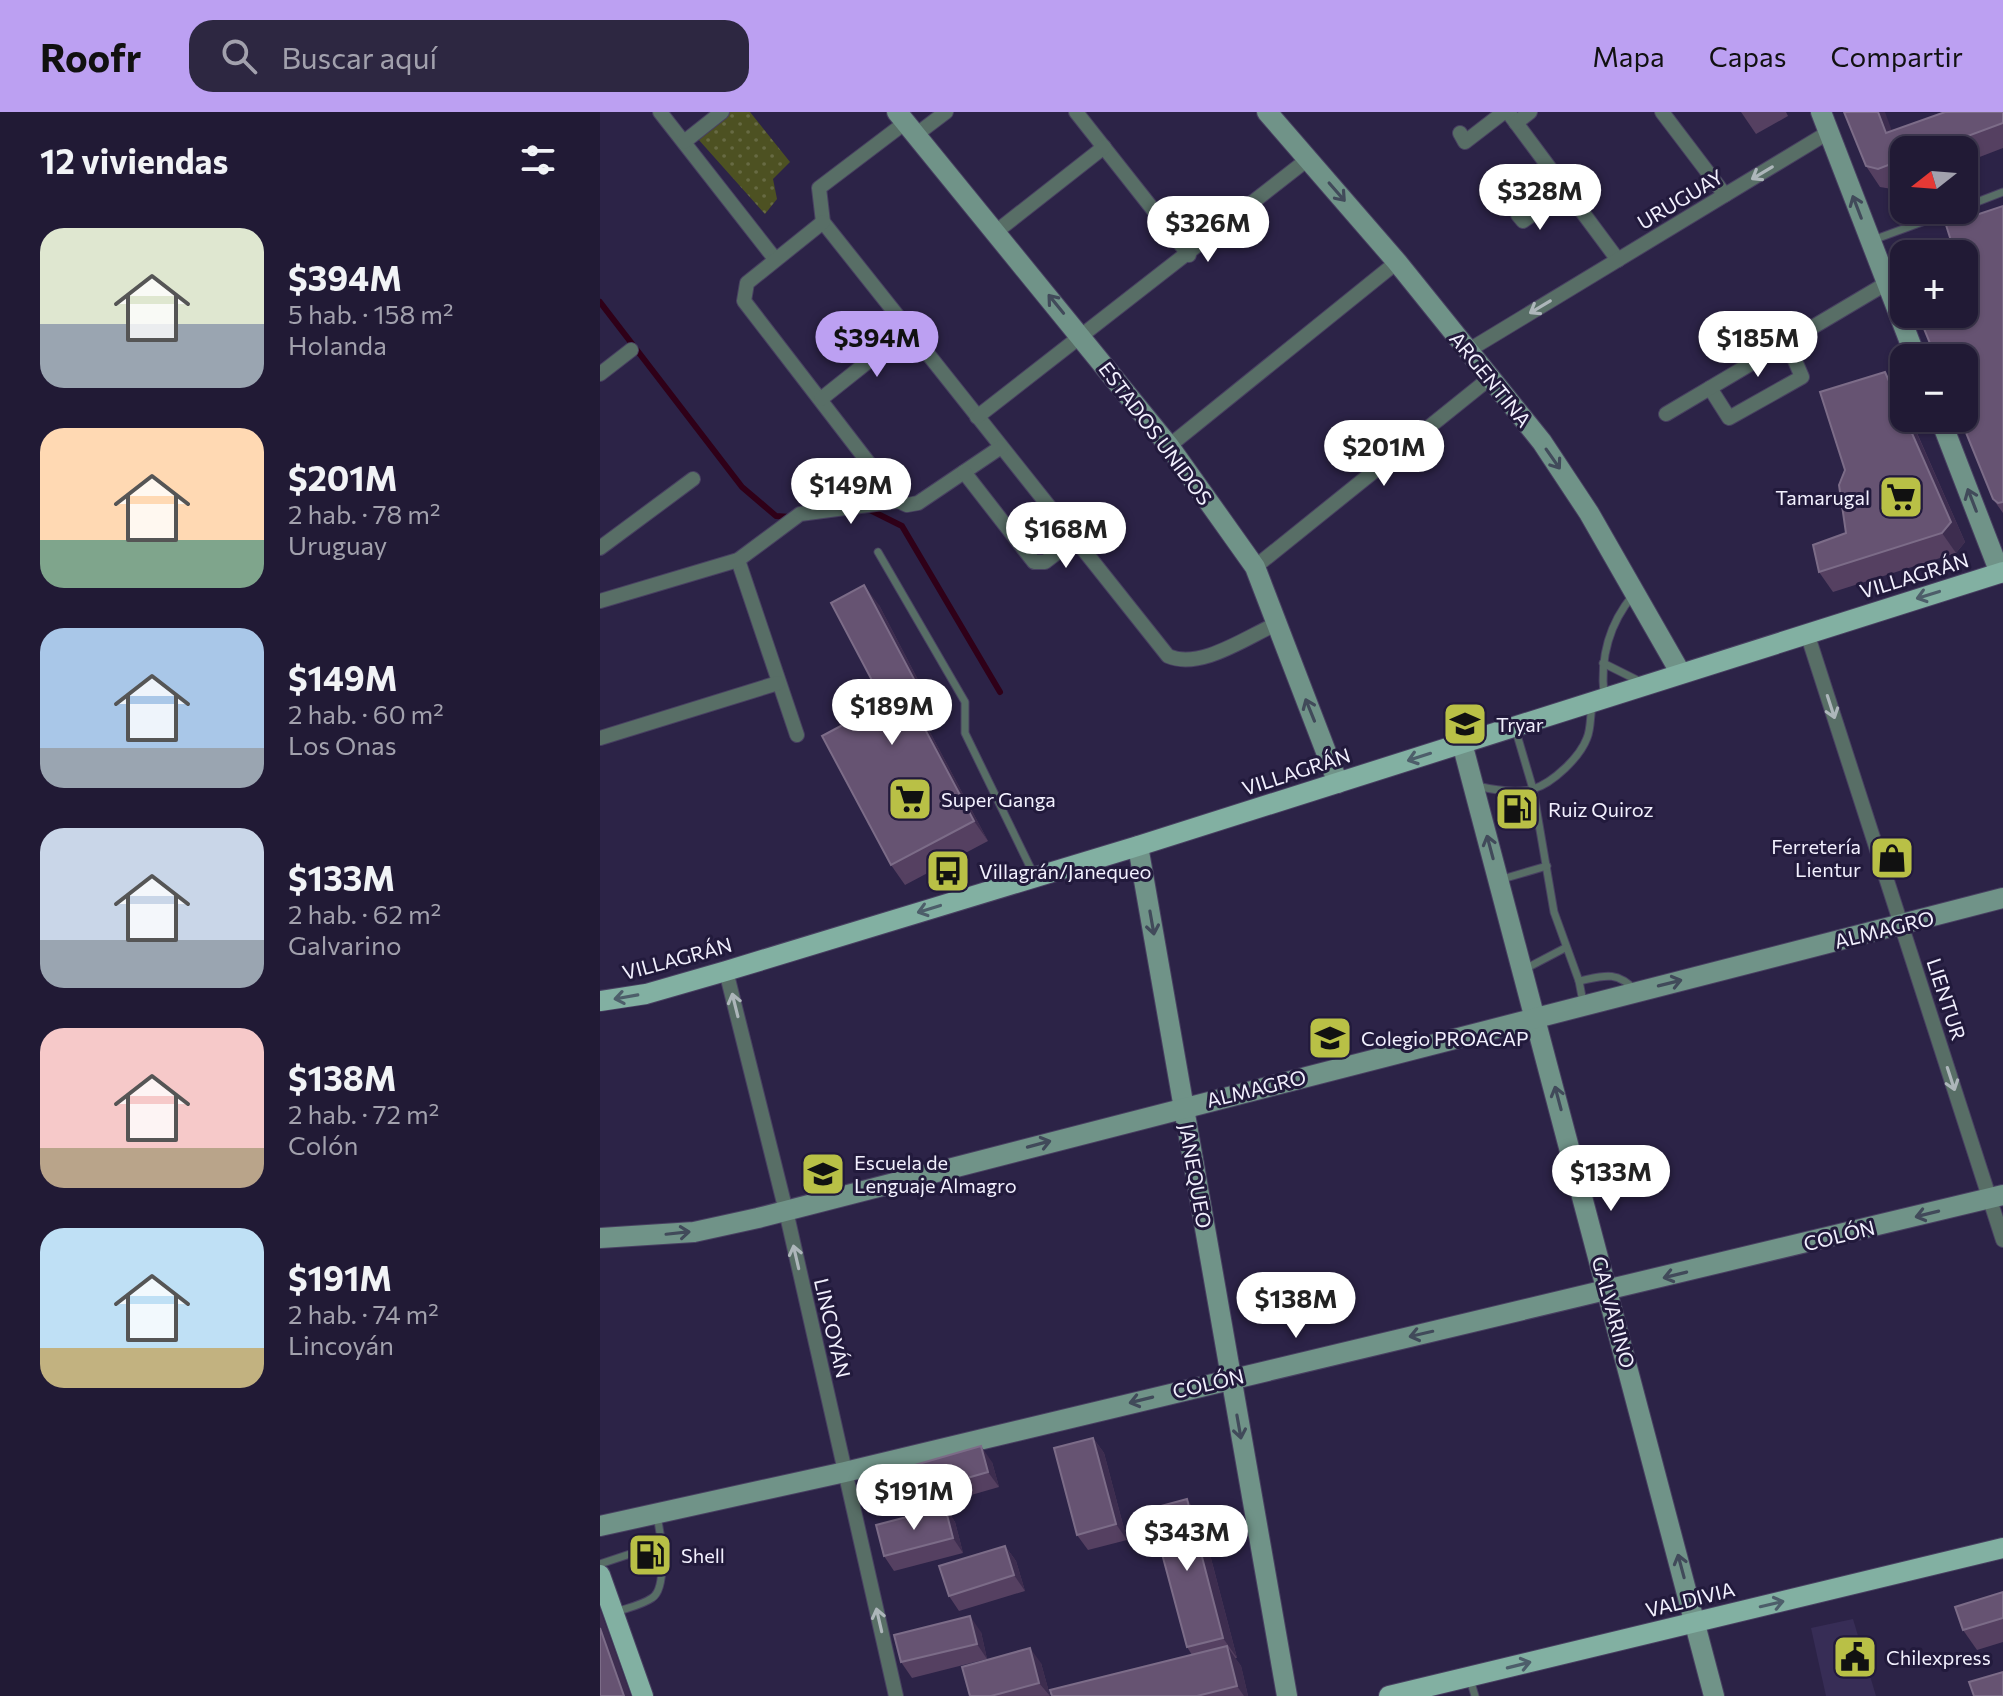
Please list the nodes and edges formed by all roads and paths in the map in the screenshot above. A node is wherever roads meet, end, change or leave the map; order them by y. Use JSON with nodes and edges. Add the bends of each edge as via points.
{"nodes":[{"id":1,"x":660,"y":112,"type":"edge"},
{"id":2,"x":722,"y":112,"type":"edge"},
{"id":3,"x":946,"y":112,"type":"edge"},
{"id":4,"x":1076,"y":112,"type":"edge"},
{"id":5,"x":1267,"y":112,"type":"edge"},
{"id":6,"x":1530,"y":112,"type":"edge"},
{"id":7,"x":1662,"y":112,"type":"edge"},
{"id":8,"x":1821,"y":112,"type":"edge"},
{"id":9,"x":1510,"y":116,"type":"edge"},
{"id":10,"x":907,"y":123,"type":"edge"},
{"id":11,"x":1829,"y":132,"type":"junction"},
{"id":12,"x":1460,"y":133,"type":"dead end"},
{"id":13,"x":684,"y":142,"type":"junction"},
{"id":14,"x":1104,"y":147,"type":"junction"},
{"id":15,"x":1308,"y":159,"type":"junction"},
{"id":16,"x":1566,"y":191,"type":"junction"},
{"id":17,"x":2003,"y":192,"type":"edge"},
{"id":18,"x":1725,"y":195,"type":"junction"},
{"id":19,"x":1978,"y":202,"type":"edge"},
{"id":20,"x":1518,"y":215,"type":"dead end"},
{"id":21,"x":823,"y":222,"type":"junction"},
{"id":22,"x":1917,"y":224,"type":"edge"},
{"id":23,"x":997,"y":231,"type":"junction"},
{"id":24,"x":1871,"y":241,"type":"junction"},
{"id":25,"x":1189,"y":255,"type":"junction"},
{"id":26,"x":775,"y":259,"type":"junction"},
{"id":27,"x":1618,"y":260,"type":"junction"},
{"id":28,"x":1397,"y":262,"type":"junction"},
{"id":29,"x":1887,"y":283,"type":"junction"},
{"id":30,"x":909,"y":329,"type":"junction"},
{"id":31,"x":1081,"y":335,"type":"junction"},
{"id":32,"x":1787,"y":342,"type":"junction"},
{"id":33,"x":1911,"y":344,"type":"edge"},
{"id":34,"x":631,"y":350,"type":"dead end"},
{"id":35,"x":1469,"y":350,"type":"junction"},
{"id":36,"x":600,"y":374,"type":"edge"},
{"id":37,"x":1490,"y":378,"type":"junction"},
{"id":38,"x":1710,"y":388,"type":"junction"},
{"id":39,"x":821,"y":399,"type":"junction"},
{"id":40,"x":1666,"y":414,"type":"dead end"},
{"id":41,"x":977,"y":417,"type":"junction"},
{"id":42,"x":1946,"y":432,"type":"edge"},
{"id":43,"x":1169,"y":446,"type":"junction"},
{"id":44,"x":1001,"y":447,"type":"junction"},
{"id":45,"x":964,"y":472,"type":"junction"},
{"id":46,"x":693,"y":479,"type":"dead end"},
{"id":47,"x":898,"y":501,"type":"junction"},
{"id":48,"x":1075,"y":539,"type":"junction"},
{"id":49,"x":600,"y":548,"type":"edge"},
{"id":50,"x":878,"y":552,"type":"dead end"},
{"id":51,"x":738,"y":560,"type":"junction"},
{"id":52,"x":1255,"y":567,"type":"junction"},
{"id":53,"x":2002,"y":573,"type":"edge"},
{"id":54,"x":1635,"y":593,"type":"junction"},
{"id":55,"x":600,"y":601,"type":"edge"},
{"id":56,"x":1276,"y":624,"type":"junction"},
{"id":57,"x":1807,"y":633,"type":"junction"},
{"id":58,"x":1603,"y":663,"type":"junction"},
{"id":59,"x":1680,"y":672,"type":"junction"},
{"id":60,"x":778,"y":683,"type":"junction"},
{"id":61,"x":1645,"y":684,"type":"junction"},
{"id":62,"x":1598,"y":699,"type":"junction"},
{"id":63,"x":1514,"y":727,"type":"junction"},
{"id":64,"x":797,"y":735,"type":"dead end"},
{"id":65,"x":600,"y":738,"type":"edge"},
{"id":66,"x":1462,"y":743,"type":"junction"},
{"id":67,"x":1338,"y":783,"type":"junction"},
{"id":68,"x":1473,"y":785,"type":"junction"},
{"id":69,"x":1533,"y":789,"type":"junction"},
{"id":70,"x":1138,"y":846,"type":"junction"},
{"id":71,"x":1547,"y":866,"type":"junction"},
{"id":72,"x":1034,"y":876,"type":"junction"},
{"id":73,"x":1499,"y":880,"type":"junction"},
{"id":74,"x":2003,"y":898,"type":"edge"},
{"id":75,"x":1903,"y":924,"type":"junction"},
{"id":76,"x":1565,"y":948,"type":"junction"},
{"id":77,"x":1523,"y":970,"type":"junction"},
{"id":78,"x":726,"y":971,"type":"junction"},
{"id":79,"x":1579,"y":981,"type":"junction"},
{"id":80,"x":1636,"y":991,"type":"junction"},
{"id":81,"x":600,"y":1001,"type":"edge"},
{"id":82,"x":1584,"y":1004,"type":"junction"},
{"id":83,"x":1536,"y":1016,"type":"junction"},
{"id":84,"x":1184,"y":1106,"type":"junction"},
{"id":85,"x":1996,"y":1197,"type":"edge"},
{"id":86,"x":786,"y":1211,"type":"junction"},
{"id":87,"x":600,"y":1238,"type":"edge"},
{"id":88,"x":2003,"y":1240,"type":"edge"},
{"id":89,"x":1608,"y":1291,"type":"junction"},
{"id":90,"x":1231,"y":1378,"type":"junction"},
{"id":91,"x":845,"y":1472,"type":"junction"},
{"id":92,"x":656,"y":1513,"type":"junction"},
{"id":93,"x":600,"y":1526,"type":"edge"},
{"id":94,"x":663,"y":1543,"type":"junction"},
{"id":95,"x":2003,"y":1548,"type":"edge"},
{"id":96,"x":600,"y":1564,"type":"edge"},
{"id":97,"x":600,"y":1575,"type":"edge"},
{"id":98,"x":614,"y":1613,"type":"junction"},
{"id":99,"x":1695,"y":1622,"type":"junction"},
{"id":100,"x":1472,"y":1686,"type":"edge"},
{"id":101,"x":643,"y":1696,"type":"edge"},
{"id":102,"x":896,"y":1696,"type":"edge"},
{"id":103,"x":1287,"y":1696,"type":"edge"},
{"id":104,"x":1389,"y":1696,"type":"edge"},
{"id":105,"x":1714,"y":1696,"type":"edge"}],
"edges":[{"from":1,"to":13,"type":"street"},
{"from":2,"to":13,"type":"street"},
{"from":3,"to":10,"type":"street"},
{"from":4,"to":14,"type":"street"},
{"from":5,"to":15,"type":"street","name":"ARGENTINA"},
{"from":6,"to":9,"type":"street"},
{"from":7,"to":18,"type":"street"},
{"from":8,"to":11,"type":"street"},
{"from":9,"to":12,"type":"street","via":[[1465,142]]},
{"from":9,"to":16,"type":"street"},
{"from":10,"to":21,"type":"street","via":[[819,188]]},
{"from":10,"to":23,"type":"street","name":"ESTADOS UNIDOS"},
{"from":11,"to":18,"type":"street","name":"URUGUAY","one_way":true},
{"from":24,"to":11,"type":"street","one_way":true},
{"from":13,"to":26,"type":"street"},
{"from":14,"to":23,"type":"street"},
{"from":14,"to":25,"type":"street"},
{"from":15,"to":25,"type":"street"},
{"from":15,"to":28,"type":"street","name":"ARGENTINA","one_way":true},
{"from":16,"to":20,"type":"street","via":[[1523,221]]},
{"from":16,"to":27,"type":"street"},
{"from":17,"to":19,"type":"lane"},
{"from":18,"to":27,"type":"street","name":"URUGUAY"},
{"from":21,"to":26,"type":"street"},
{"from":21,"to":30,"type":"street"},
{"from":22,"to":24,"type":"lane"},
{"from":31,"to":23,"type":"street","name":"ESTADOS UNIDOS","one_way":true},
{"from":24,"to":29,"type":"street"},
{"from":25,"to":31,"type":"street"},
{"from":26,"to":39,"type":"street","via":[[747,283],[744,301]]},
{"from":27,"to":35,"type":"street","name":"URUGUAY","one_way":true},
{"from":28,"to":35,"type":"street","name":"ARGENTINA"},
{"from":28,"to":43,"type":"street"},
{"from":29,"to":32,"type":"street"},
{"from":29,"to":33,"type":"street"},
{"from":30,"to":39,"type":"street"},
{"from":30,"to":41,"type":"street"},
{"from":31,"to":41,"type":"street"},
{"from":31,"to":43,"type":"street","name":"ESTADOS UNIDOS"},
{"from":32,"to":38,"type":"street"},
{"from":32,"to":38,"type":"street","via":[[1802,377],[1729,418]]},
{"from":34,"to":36,"type":"street"},
{"from":35,"to":37,"type":"street","name":"ARGENTINA"},
{"from":37,"to":52,"type":"street"},
{"from":37,"to":54,"type":"street","name":"ARGENTINA","one_way":true,"via":[[1565,476]]},
{"from":38,"to":40,"type":"street"},
{"from":39,"to":47,"type":"street"},
{"from":41,"to":44,"type":"street"},
{"from":53,"to":42,"type":"street","one_way":true},
{"from":43,"to":52,"type":"street","name":"ESTADOS UNIDOS"},
{"from":44,"to":45,"type":"street"},
{"from":44,"to":48,"type":"street"},
{"from":45,"to":47,"type":"street","via":[[918,503]]},
{"from":45,"to":48,"type":"street","via":[[1034,562],[1045,562]]},
{"from":46,"to":49,"type":"street"},
{"from":47,"to":51,"type":"street","via":[[793,518]]},
{"from":48,"to":56,"type":"street","via":[[1168,656],[1183,663]]},
{"from":50,"to":72,"type":"lane","via":[[965,702],[965,733]]},
{"from":51,"to":55,"type":"street"},
{"from":51,"to":60,"type":"street"},
{"from":52,"to":56,"type":"street","name":"ESTADOS UNIDOS"},
{"from":53,"to":57,"type":"main road","name":"VILLAGRÁN","one_way":true},
{"from":54,"to":58,"type":"lane","via":[[1611,631]]},
{"from":54,"to":59,"type":"street","name":"ARGENTINA"},
{"from":67,"to":56,"type":"street","name":"ESTADOS UNIDOS","one_way":true},
{"from":57,"to":59,"type":"main road","name":"VILLAGRÁN"},
{"from":57,"to":75,"type":"street","name":"LIENTUR","one_way":true},
{"from":58,"to":61,"type":"lane"},
{"from":58,"to":62,"type":"lane"},
{"from":59,"to":61,"type":"main road","name":"VILLAGRÁN"},
{"from":60,"to":64,"type":"street"},
{"from":60,"to":65,"type":"street"},
{"from":61,"to":62,"type":"main road","name":"VILLAGRÁN"},
{"from":62,"to":63,"type":"main road","name":"VILLAGRÁN"},
{"from":62,"to":69,"type":"lane","via":[[1588,737],[1571,762]]},
{"from":63,"to":66,"type":"main road","name":"VILLAGRÁN"},
{"from":63,"to":69,"type":"lane"},
{"from":66,"to":67,"type":"main road","name":"VILLAGRÁN","one_way":true},
{"from":66,"to":68,"type":"street","name":"GALVARINO"},
{"from":67,"to":70,"type":"main road","name":"VILLAGRÁN"},
{"from":68,"to":69,"type":"lane","via":[[1500,791]]},
{"from":73,"to":68,"type":"street","name":"GALVARINO","one_way":true},
{"from":69,"to":71,"type":"lane"},
{"from":70,"to":72,"type":"main road","name":"VILLAGRÁN"},
{"from":70,"to":84,"type":"street","name":"JANEQUEO","one_way":true},
{"from":71,"to":73,"type":"lane"},
{"from":71,"to":76,"type":"lane"},
{"from":72,"to":78,"type":"main road","name":"VILLAGRÁN","one_way":true},
{"from":73,"to":77,"type":"street","name":"GALVARINO"},
{"from":74,"to":75,"type":"street","name":"ALMAGRO"},
{"from":80,"to":75,"type":"street","name":"ALMAGRO","one_way":true},
{"from":75,"to":85,"type":"street","name":"LIENTUR","one_way":true},
{"from":76,"to":77,"type":"lane"},
{"from":76,"to":79,"type":"lane"},
{"from":77,"to":83,"type":"street","name":"GALVARINO"},
{"from":78,"to":81,"type":"main road","name":"VILLAGRÁN","one_way":true},
{"from":86,"to":78,"type":"street","name":"LINCOYÁN","one_way":true},
{"from":79,"to":80,"type":"lane","via":[[1612,974]]},
{"from":79,"to":82,"type":"lane"},
{"from":80,"to":82,"type":"street","name":"ALMAGRO"},
{"from":82,"to":83,"type":"street","name":"ALMAGRO"},
{"from":83,"to":84,"type":"street","name":"ALMAGRO"},
{"from":89,"to":83,"type":"street","name":"GALVARINO","one_way":true},
{"from":86,"to":84,"type":"street","name":"ALMAGRO","one_way":true},
{"from":84,"to":90,"type":"street","name":"JANEQUEO"},
{"from":85,"to":88,"type":"street","name":"LIENTUR"},
{"from":85,"to":89,"type":"street","name":"COLÓN","one_way":true},
{"from":87,"to":86,"type":"street","name":"ALMAGRO","one_way":true,"via":[[694,1232]]},
{"from":91,"to":86,"type":"street","name":"LINCOYÁN","one_way":true},
{"from":89,"to":90,"type":"street","name":"COLÓN","one_way":true},
{"from":99,"to":89,"type":"street","name":"GALVARINO","one_way":true},
{"from":90,"to":91,"type":"street","name":"COLÓN","one_way":true},
{"from":90,"to":103,"type":"street","name":"JANEQUEO","one_way":true},
{"from":91,"to":92,"type":"street","name":"COLÓN"},
{"from":102,"to":91,"type":"street","name":"LINCOYÁN","one_way":true},
{"from":92,"to":93,"type":"street","name":"COLÓN"},
{"from":92,"to":94,"type":"lane"},
{"from":94,"to":96,"type":"lane"},
{"from":94,"to":98,"type":"lane","via":[[659,1591]]},
{"from":99,"to":95,"type":"main road","name":"VALDIVIA","one_way":true},
{"from":97,"to":98,"type":"main road"},
{"from":98,"to":101,"type":"main road"},
{"from":100,"to":99,"type":"main road","name":"VALDIVIA","one_way":true},
{"from":99,"to":105,"type":"street","name":"GALVARINO"},
{"from":100,"to":104,"type":"main road","name":"VALDIVIA"}]}
